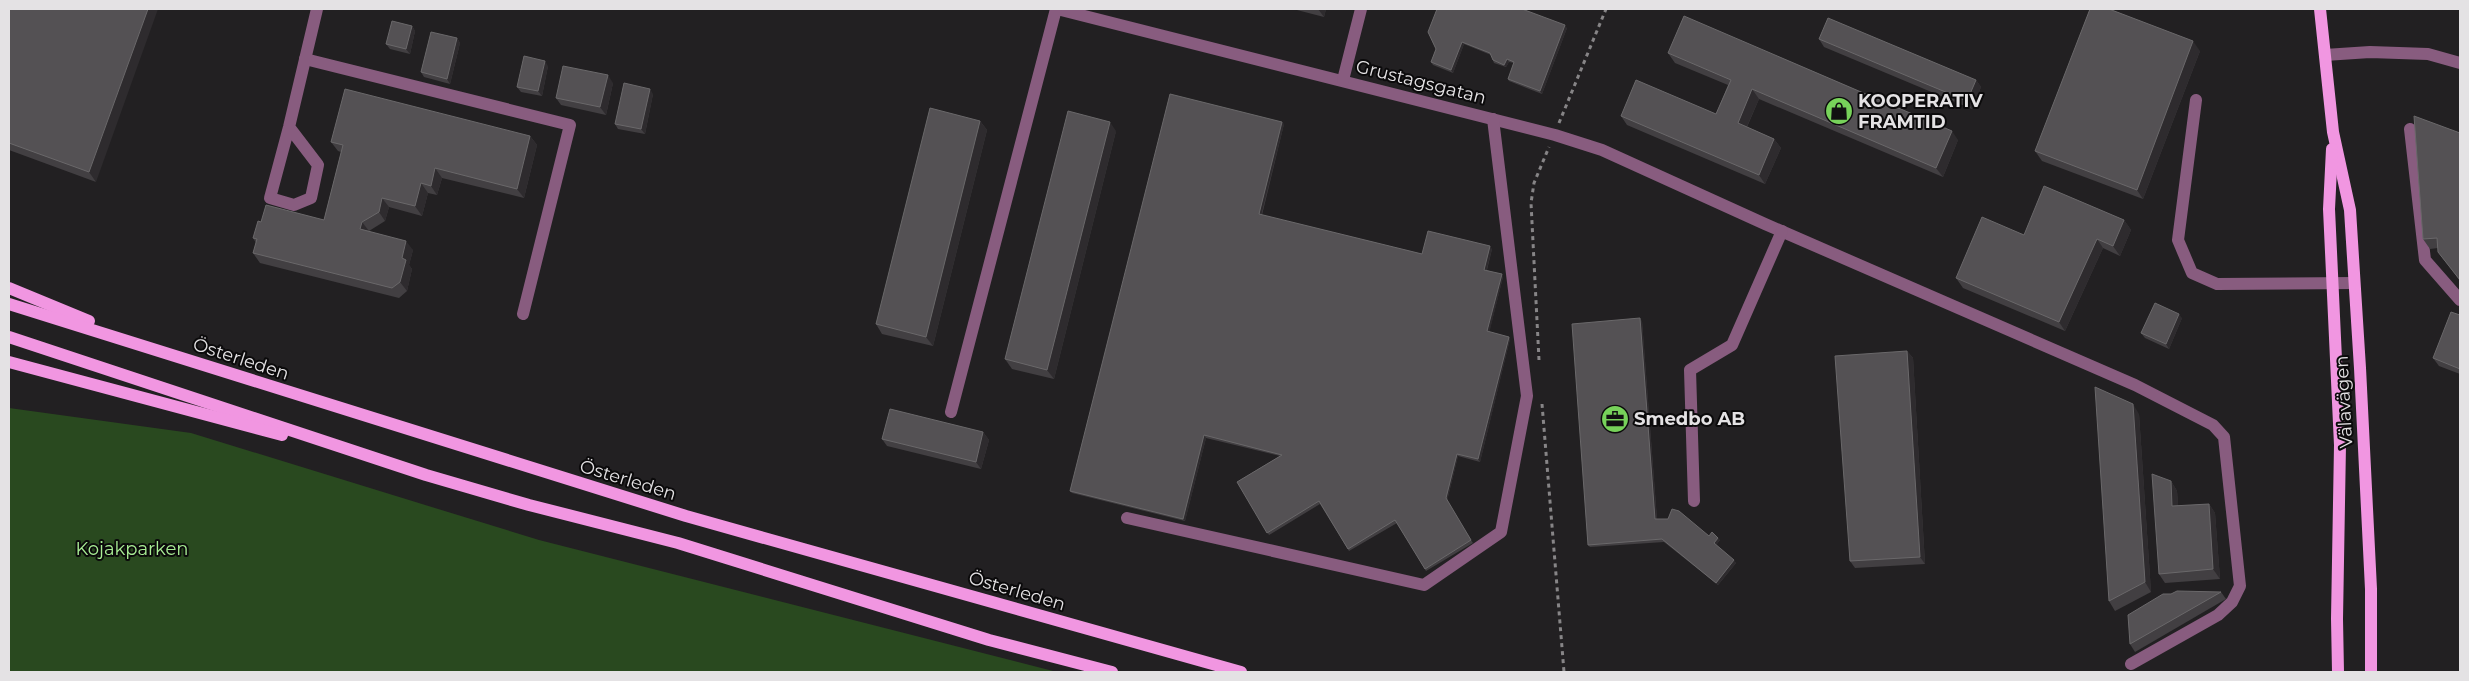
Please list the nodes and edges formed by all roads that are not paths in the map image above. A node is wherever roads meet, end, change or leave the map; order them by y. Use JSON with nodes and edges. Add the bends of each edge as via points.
{"nodes":[{"id":1,"x":317,"y":9,"type":"edge"},
{"id":2,"x":1056,"y":9,"type":"edge"},
{"id":3,"x":1361,"y":9,"type":"edge"},
{"id":4,"x":2320,"y":9,"type":"edge"},
{"id":5,"x":2325,"y":55,"type":"junction"},
{"id":6,"x":305,"y":59,"type":"junction"},
{"id":7,"x":2460,"y":63,"type":"edge"},
{"id":8,"x":1343,"y":80,"type":"junction"},
{"id":9,"x":2196,"y":100,"type":"dead end"},
{"id":10,"x":1493,"y":119,"type":"junction"},
{"id":11,"x":289,"y":127,"type":"junction"},
{"id":12,"x":2410,"y":129,"type":"dead end"},
{"id":13,"x":2333,"y":132,"type":"junction"},
{"id":14,"x":1782,"y":231,"type":"junction"},
{"id":15,"x":2333,"y":283,"type":"junction"},
{"id":16,"x":2354,"y":283,"type":"junction"},
{"id":17,"x":9,"y":288,"type":"edge"},
{"id":18,"x":2460,"y":300,"type":"edge"},
{"id":19,"x":9,"y":304,"type":"edge"},
{"id":20,"x":523,"y":314,"type":"dead end"},
{"id":21,"x":9,"y":337,"type":"edge"},
{"id":22,"x":170,"y":355,"type":"junction"},
{"id":23,"x":9,"y":362,"type":"edge"},
{"id":24,"x":951,"y":412,"type":"dead end"},
{"id":25,"x":426,"y":475,"type":"junction"},
{"id":26,"x":1694,"y":501,"type":"dead end"},
{"id":27,"x":1127,"y":518,"type":"dead end"},
{"id":28,"x":2131,"y":664,"type":"dead end"},
{"id":29,"x":1112,"y":672,"type":"edge"},
{"id":30,"x":1241,"y":672,"type":"edge"},
{"id":31,"x":2338,"y":672,"type":"edge"},
{"id":32,"x":2371,"y":672,"type":"edge"}],
"edges":[{"from":1,"to":6,"type":"street"},
{"from":2,"to":8,"type":"street","name":"Grustagsgatan"},
{"from":2,"to":24,"type":"street"},
{"from":3,"to":8,"type":"street"},
{"from":4,"to":5,"type":"main road","name":"Välavägen"},
{"from":5,"to":7,"type":"street","via":[[2370,52],[2428,54]]},
{"from":5,"to":13,"type":"main road","name":"Välavägen"},
{"from":6,"to":11,"type":"street"},
{"from":6,"to":20,"type":"street","via":[[570,125]]},
{"from":8,"to":10,"type":"street","name":"Grustagsgatan"},
{"from":9,"to":15,"type":"street","via":[[2178,240],[2192,273],[2217,284]]},
{"from":10,"to":14,"type":"street","name":"Grustagsgatan","via":[[1602,150]]},
{"from":10,"to":27,"type":"street","via":[[1527,396],[1501,532],[1424,585]]},
{"from":11,"to":11,"type":"street","via":[[318,165],[311,198],[294,204],[270,198]]},
{"from":12,"to":18,"type":"street","via":[[2425,260]]},
{"from":13,"to":15,"type":"main road","name":"Välavägen","via":[[2329,209]]},
{"from":13,"to":16,"type":"main road","name":"Välavägen","via":[[2350,210]]},
{"from":14,"to":26,"type":"street","via":[[1732,345],[1690,370]]},
{"from":14,"to":28,"type":"street","name":"Grustagsgatan","via":[[2135,385],[2213,425],[2224,437],[2240,586],[2232,602],[2218,615]]},
{"from":15,"to":16,"type":"street"},
{"from":15,"to":31,"type":"main road","name":"Välavägen","via":[[2340,445]]},
{"from":16,"to":32,"type":"main road","name":"Välavägen","via":[[2371,589]]},
{"from":17,"to":22,"type":"main road"},
{"from":19,"to":22,"type":"main road","name":"Österleden"},
{"from":21,"to":25,"type":"main road"},
{"from":22,"to":30,"type":"main road","name":"Österleden","via":[[686,516]]},
{"from":23,"to":25,"type":"main road"},
{"from":25,"to":29,"type":"main road","via":[[528,506],[678,543],[989,640]]}]}
